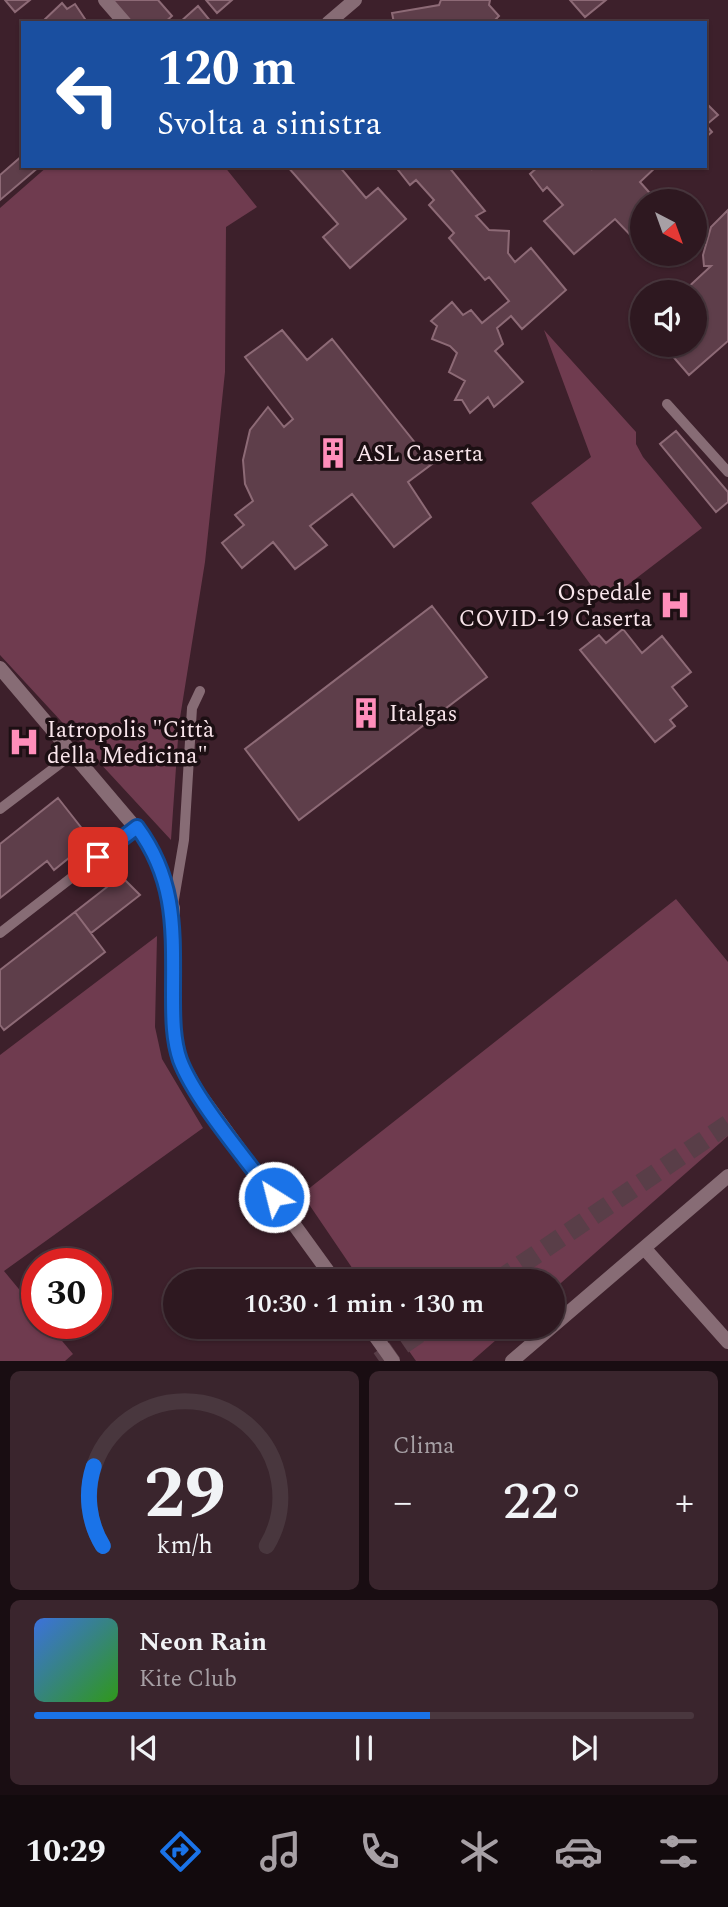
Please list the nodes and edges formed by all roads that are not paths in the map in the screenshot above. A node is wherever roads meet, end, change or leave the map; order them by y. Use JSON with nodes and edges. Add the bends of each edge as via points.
{"nodes":[{"id":1,"x":106,"y":0,"type":"edge"},
{"id":2,"x":355,"y":0,"type":"edge"},
{"id":3,"x":123,"y":21,"type":"edge"},
{"id":4,"x":330,"y":21,"type":"edge"},
{"id":5,"x":667,"y":404,"type":"dead end"},
{"id":6,"x":728,"y":472,"type":"edge"},
{"id":7,"x":0,"y":668,"type":"edge"},
{"id":8,"x":200,"y":691,"type":"dead end"},
{"id":9,"x":74,"y":753,"type":"junction"},
{"id":10,"x":0,"y":809,"type":"edge"},
{"id":11,"x":137,"y":827,"type":"junction"},
{"id":12,"x":173,"y":908,"type":"junction"},
{"id":13,"x":0,"y":933,"type":"edge"},
{"id":14,"x":728,"y":1176,"type":"edge"},
{"id":15,"x":645,"y":1249,"type":"junction"},
{"id":16,"x":326,"y":1269,"type":"edge"},
{"id":17,"x":377,"y":1339,"type":"edge"},
{"id":18,"x":728,"y":1342,"type":"edge"},
{"id":19,"x":393,"y":1361,"type":"edge"},
{"id":20,"x":512,"y":1361,"type":"edge"}],
"edges":[{"from":1,"to":3,"type":"street"},
{"from":2,"to":4,"type":"street"},
{"from":5,"to":6,"type":"lane"},
{"from":7,"to":9,"type":"street"},
{"from":8,"to":12,"type":"lane","via":[[192,708],[184,840]]},
{"from":9,"to":10,"type":"lane"},
{"from":9,"to":11,"type":"street"},
{"from":11,"to":12,"type":"street","via":[[151,846]]},
{"from":11,"to":13,"type":"lane"},
{"from":12,"to":16,"type":"street","via":[[173,1026],[180,1060],[198,1092]]},
{"from":14,"to":15,"type":"street"},
{"from":15,"to":18,"type":"street"},
{"from":15,"to":20,"type":"street"},
{"from":17,"to":19,"type":"street"}]}
